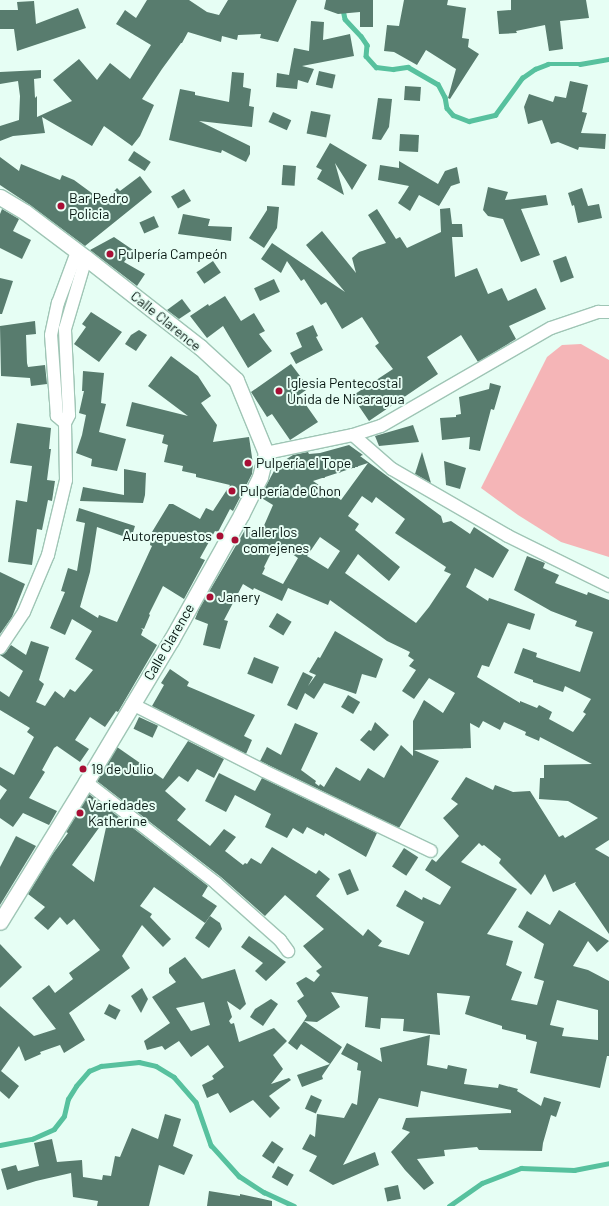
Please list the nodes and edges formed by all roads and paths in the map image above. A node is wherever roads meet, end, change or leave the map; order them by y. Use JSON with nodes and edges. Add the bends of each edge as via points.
{"nodes":[{"id":1,"x":0,"y":197,"type":"edge"},
{"id":2,"x":82,"y":255,"type":"junction"},
{"id":3,"x":609,"y":312,"type":"edge"},
{"id":4,"x":353,"y":435,"type":"junction"},
{"id":5,"x":266,"y":452,"type":"junction"},
{"id":6,"x":609,"y":586,"type":"edge"},
{"id":7,"x":0,"y":648,"type":"edge"},
{"id":8,"x":132,"y":704,"type":"junction"},
{"id":9,"x":86,"y":782,"type":"junction"},
{"id":10,"x":430,"y":851,"type":"dead end"},
{"id":11,"x":0,"y":922,"type":"edge"},
{"id":12,"x":288,"y":951,"type":"dead end"}],
"edges":[{"from":1,"to":2,"type":"street","name":"Calle Clarence","via":[[26,212]]},
{"from":2,"to":5,"type":"street","name":"Calle Clarence","via":[[200,347],[236,380]]},
{"from":2,"to":7,"type":"street","via":[[66,330],[69,415],[65,423],[66,480],[48,555],[24,612]]},
{"from":3,"to":4,"type":"street","via":[[598,312],[551,328],[381,426]]},
{"from":4,"to":5,"type":"street"},
{"from":4,"to":6,"type":"street","via":[[392,469],[508,536]]},
{"from":5,"to":8,"type":"street","name":"Calle Clarence","via":[[260,477],[241,515]]},
{"from":8,"to":9,"type":"street","name":"Calle Clarence"},
{"from":8,"to":10,"type":"street"},
{"from":9,"to":11,"type":"street","name":"Calle Clarence"},
{"from":9,"to":12,"type":"street","via":[[216,883],[280,940]]}]}
